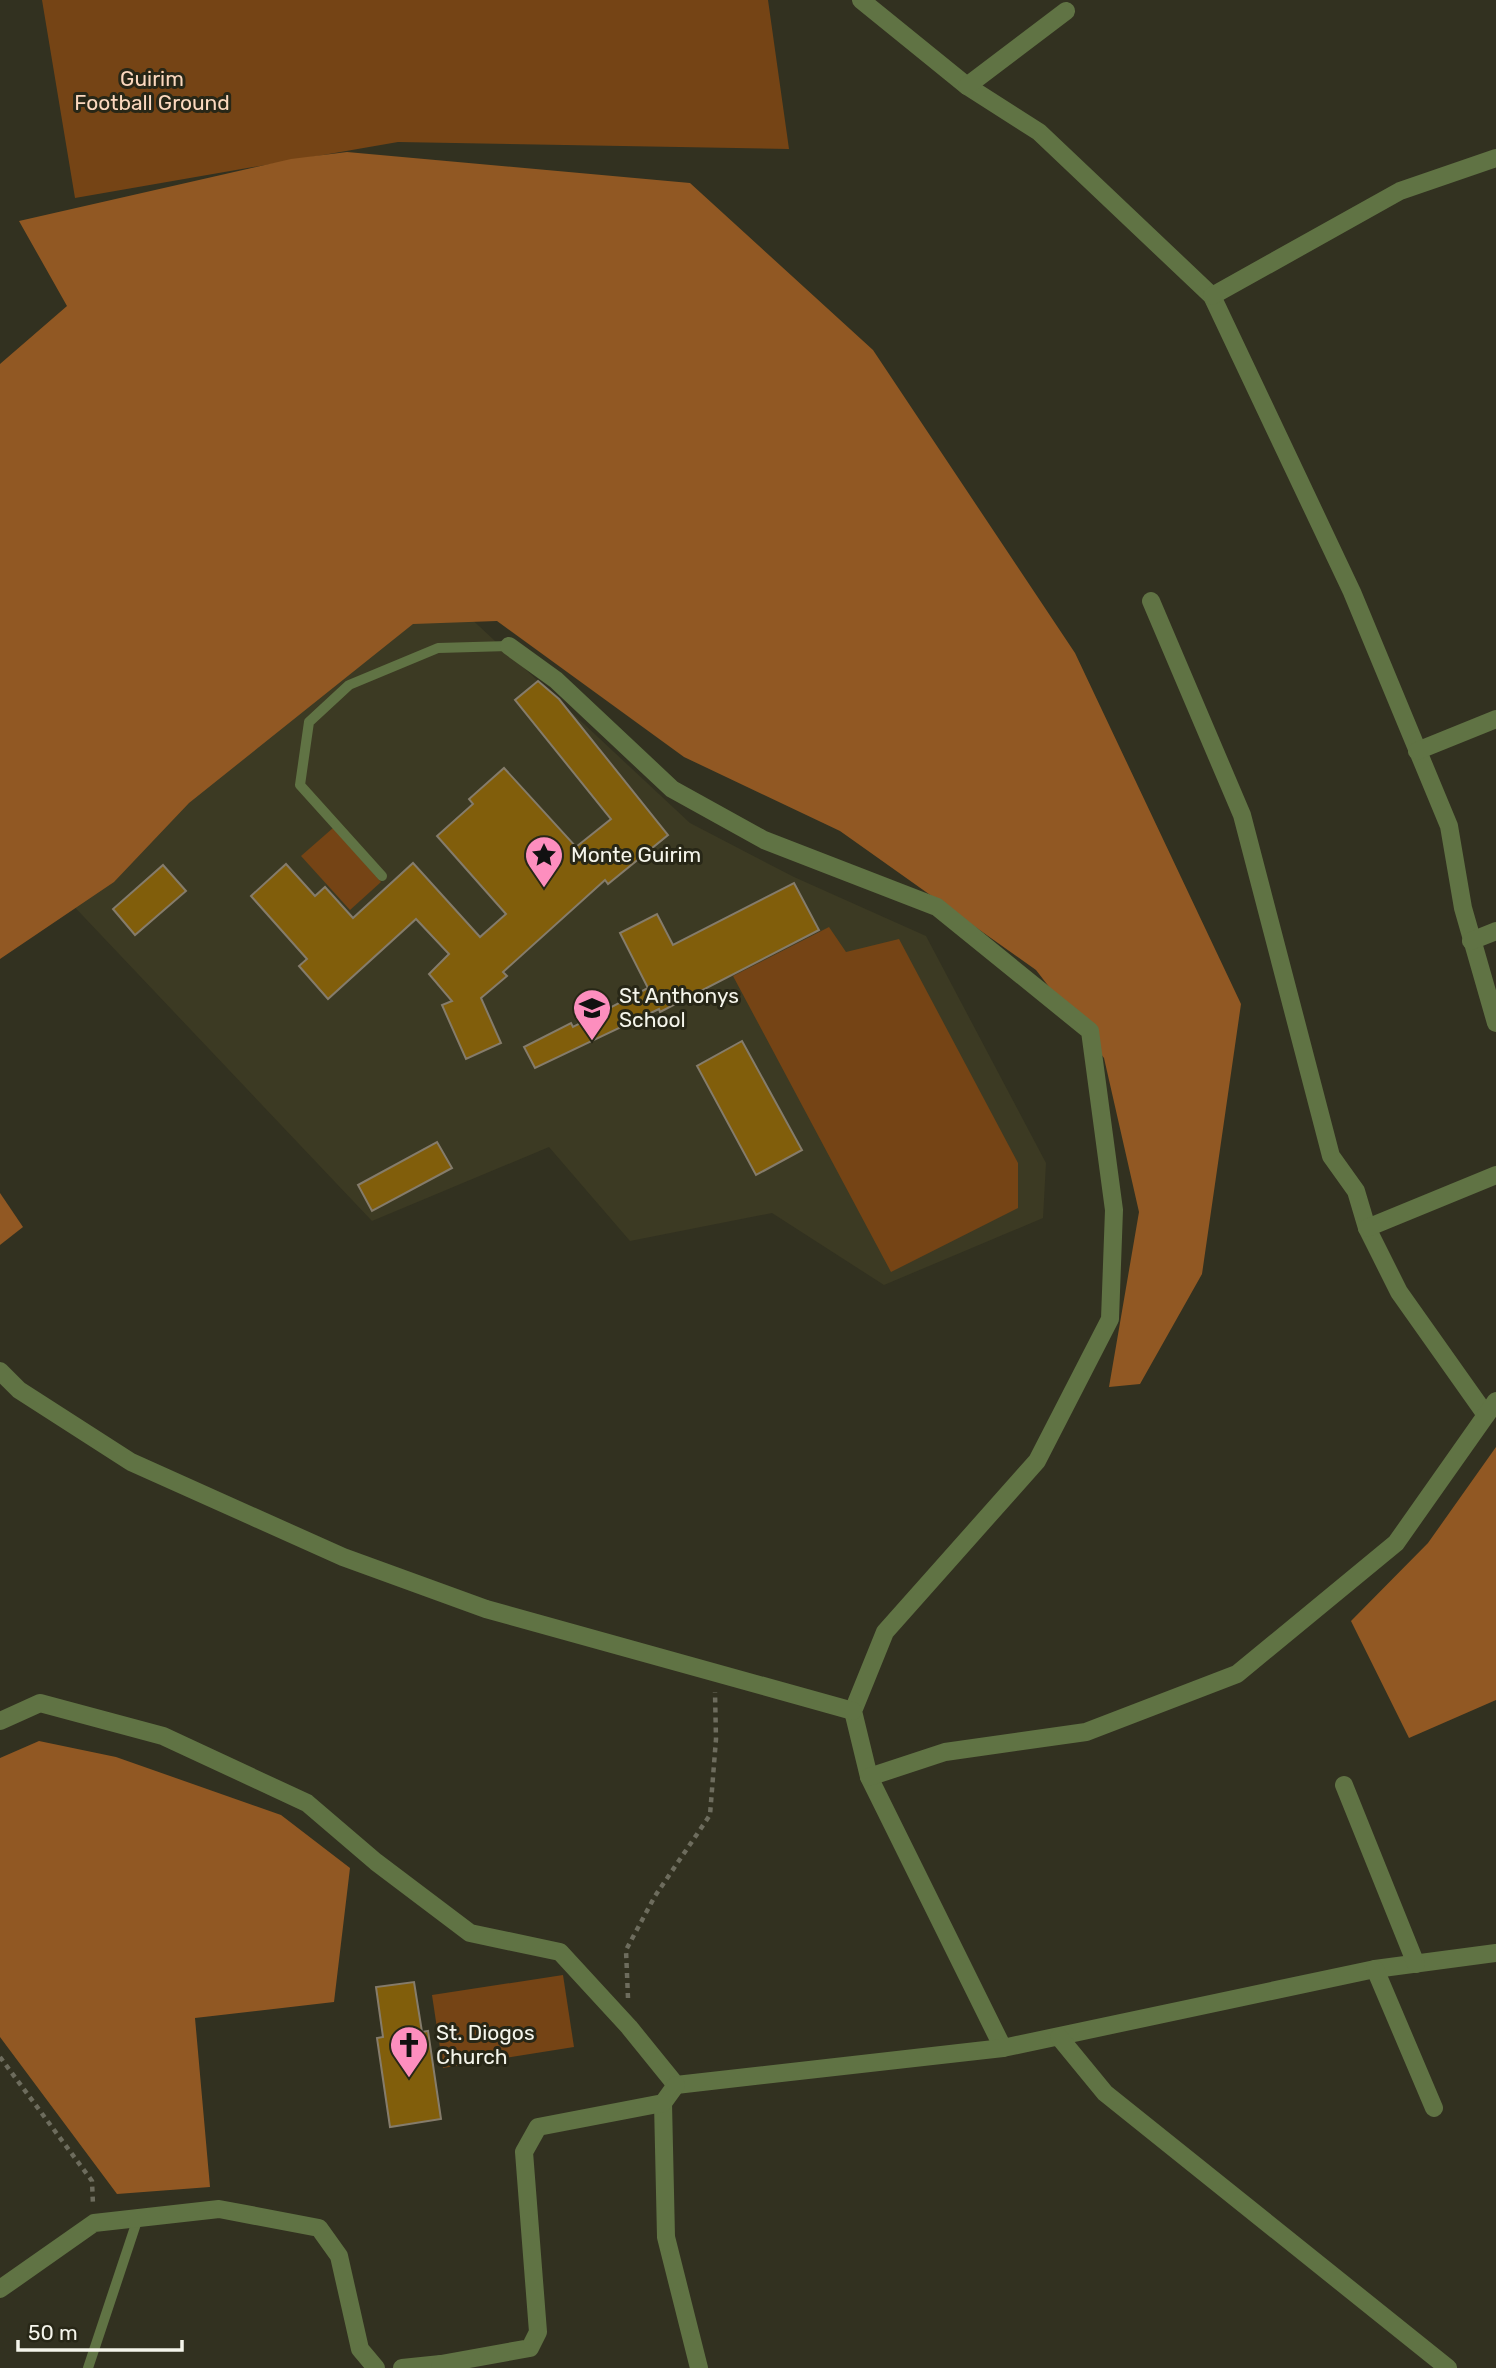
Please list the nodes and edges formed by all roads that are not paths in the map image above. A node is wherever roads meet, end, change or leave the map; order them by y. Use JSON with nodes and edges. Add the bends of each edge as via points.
{"nodes":[{"id":1,"x":861,"y":0,"type":"edge"},
{"id":2,"x":1066,"y":11,"type":"dead end"},
{"id":3,"x":967,"y":86,"type":"junction"},
{"id":4,"x":1496,"y":158,"type":"edge"},
{"id":5,"x":1212,"y":296,"type":"junction"},
{"id":6,"x":1151,"y":601,"type":"dead end"},
{"id":7,"x":509,"y":646,"type":"joint"},
{"id":8,"x":1496,"y":719,"type":"edge"},
{"id":9,"x":1417,"y":751,"type":"junction"},
{"id":10,"x":382,"y":876,"type":"dead end"},
{"id":11,"x":1496,"y":930,"type":"edge"},
{"id":12,"x":1471,"y":942,"type":"junction"},
{"id":13,"x":1496,"y":1023,"type":"edge"},
{"id":14,"x":1496,"y":1175,"type":"edge"},
{"id":15,"x":1367,"y":1228,"type":"junction"},
{"id":16,"x":0,"y":1371,"type":"edge"},
{"id":17,"x":1491,"y":1408,"type":"edge"},
{"id":18,"x":853,"y":1710,"type":"junction"},
{"id":19,"x":0,"y":1721,"type":"edge"},
{"id":20,"x":869,"y":1777,"type":"junction"},
{"id":21,"x":1345,"y":1786,"type":"dead end"},
{"id":22,"x":1496,"y":1953,"type":"edge"},
{"id":23,"x":1416,"y":1964,"type":"junction"},
{"id":24,"x":1376,"y":1969,"type":"junction"},
{"id":25,"x":1059,"y":2037,"type":"junction"},
{"id":26,"x":1003,"y":2048,"type":"junction"},
{"id":27,"x":676,"y":2085,"type":"junction"},
{"id":28,"x":663,"y":2103,"type":"junction"},
{"id":29,"x":1434,"y":2108,"type":"dead end"},
{"id":30,"x":138,"y":2218,"type":"junction"},
{"id":31,"x":0,"y":2290,"type":"edge"},
{"id":32,"x":440,"y":2366,"type":"edge"},
{"id":33,"x":88,"y":2368,"type":"edge"},
{"id":34,"x":376,"y":2368,"type":"edge"},
{"id":35,"x":402,"y":2368,"type":"edge"},
{"id":36,"x":699,"y":2368,"type":"edge"},
{"id":37,"x":1448,"y":2368,"type":"edge"}],
"edges":[{"from":1,"to":3,"type":"street"},
{"from":2,"to":3,"type":"street"},
{"from":3,"to":5,"type":"street","via":[[1039,132]]},
{"from":4,"to":5,"type":"street","via":[[1400,191]]},
{"from":5,"to":9,"type":"street","via":[[1352,592]]},
{"from":6,"to":15,"type":"street","via":[[1241,816],[1331,1156],[1356,1191]]},
{"from":7,"to":10,"type":"lane","via":[[438,648],[349,685],[309,722],[300,785]]},
{"from":7,"to":18,"type":"street","via":[[556,680],[672,789],[764,840],[937,906],[1090,1031],[1114,1210],[1110,1319],[1037,1461],[885,1632]]},
{"from":8,"to":9,"type":"street"},
{"from":9,"to":12,"type":"street","via":[[1449,826]]},
{"from":11,"to":12,"type":"street"},
{"from":12,"to":13,"type":"street"},
{"from":14,"to":15,"type":"street"},
{"from":15,"to":17,"type":"street","via":[[1399,1292]]},
{"from":16,"to":18,"type":"street","via":[[19,1390],[131,1462],[343,1557],[486,1609]]},
{"from":17,"to":20,"type":"street","via":[[1396,1543],[1237,1674],[1086,1732],[945,1752]]},
{"from":18,"to":20,"type":"street"},
{"from":19,"to":27,"type":"street","via":[[40,1703],[163,1736],[307,1803],[470,1933],[560,1952]]},
{"from":20,"to":26,"type":"street"},
{"from":21,"to":23,"type":"street"},
{"from":22,"to":23,"type":"street"},
{"from":23,"to":24,"type":"street"},
{"from":24,"to":25,"type":"street"},
{"from":24,"to":29,"type":"street"},
{"from":25,"to":26,"type":"street"},
{"from":25,"to":37,"type":"street","via":[[1105,2093]]},
{"from":26,"to":27,"type":"street"},
{"from":27,"to":28,"type":"street"},
{"from":28,"to":32,"type":"street","via":[[538,2127],[524,2152],[538,2332],[530,2348]]},
{"from":28,"to":36,"type":"street","via":[[666,2237]]},
{"from":30,"to":31,"type":"street","via":[[94,2223]]},
{"from":30,"to":33,"type":"lane"},
{"from":30,"to":34,"type":"street","via":[[219,2209],[319,2228],[339,2256],[360,2349]]},
{"from":32,"to":35,"type":"street"}]}
